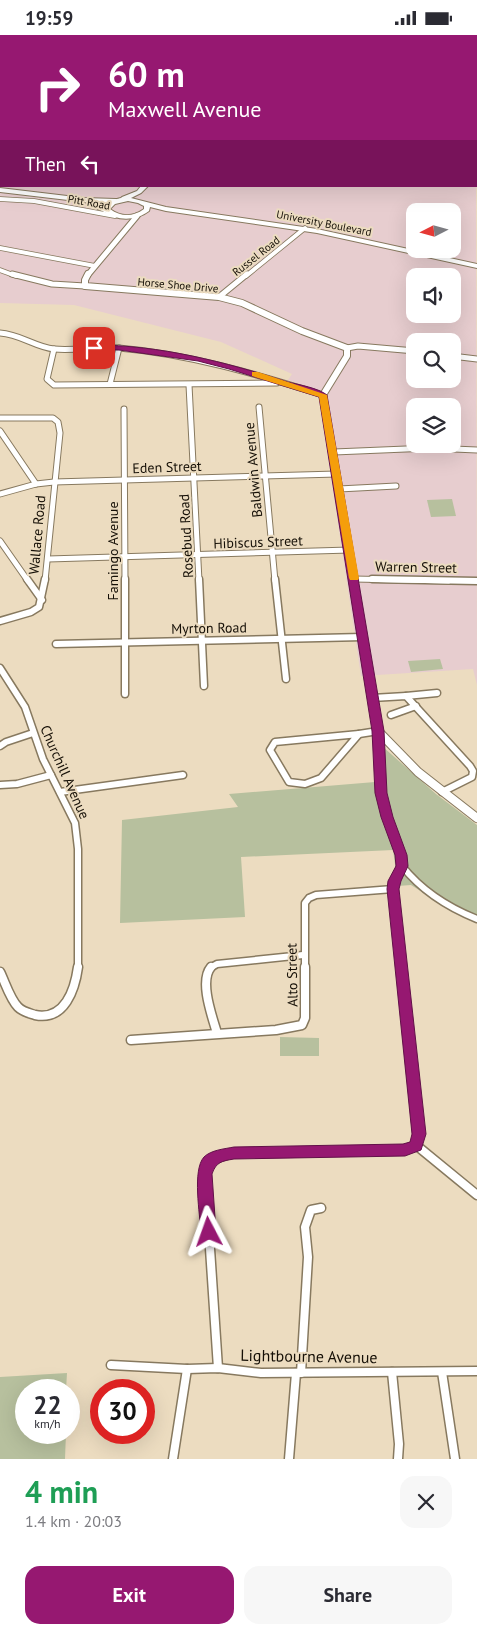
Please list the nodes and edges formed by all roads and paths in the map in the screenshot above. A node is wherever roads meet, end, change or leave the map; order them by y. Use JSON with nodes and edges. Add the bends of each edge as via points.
{"nodes":[{"id":1,"x":144,"y":187,"type":"edge"},
{"id":2,"x":0,"y":190,"type":"edge"},
{"id":3,"x":139,"y":192,"type":"junction"},
{"id":4,"x":0,"y":199,"type":"edge"},
{"id":5,"x":84,"y":200,"type":"junction"},
{"id":6,"x":117,"y":200,"type":"junction"},
{"id":7,"x":138,"y":200,"type":"junction"},
{"id":8,"x":146,"y":208,"type":"junction"},
{"id":9,"x":116,"y":215,"type":"junction"},
{"id":10,"x":137,"y":216,"type":"junction"},
{"id":11,"x":128,"y":225,"type":"junction"},
{"id":12,"x":305,"y":229,"type":"junction"},
{"id":13,"x":0,"y":248,"type":"edge"},
{"id":14,"x":477,"y":265,"type":"edge"},
{"id":15,"x":95,"y":266,"type":"junction"},
{"id":16,"x":0,"y":270,"type":"edge"},
{"id":17,"x":86,"y":286,"type":"junction"},
{"id":18,"x":218,"y":297,"type":"junction"},
{"id":19,"x":0,"y":333,"type":"edge"},
{"id":20,"x":119,"y":348,"type":"junction"},
{"id":21,"x":347,"y":348,"type":"junction"},
{"id":22,"x":54,"y":349,"type":"junction"},
{"id":23,"x":406,"y":350,"type":"edge"},
{"id":24,"x":461,"y":357,"type":"edge"},
{"id":25,"x":477,"y":359,"type":"edge"},
{"id":26,"x":282,"y":383,"type":"junction"},
{"id":27,"x":110,"y":384,"type":"junction"},
{"id":28,"x":189,"y":385,"type":"junction"},
{"id":29,"x":323,"y":395,"type":"junction"},
{"id":30,"x":259,"y":407,"type":"dead end"},
{"id":31,"x":124,"y":409,"type":"dead end"},
{"id":32,"x":0,"y":418,"type":"edge"},
{"id":33,"x":0,"y":431,"type":"edge"},
{"id":34,"x":477,"y":450,"type":"edge"},
{"id":35,"x":334,"y":452,"type":"junction"},
{"id":36,"x":337,"y":474,"type":"junction"},
{"id":37,"x":264,"y":475,"type":"junction"},
{"id":38,"x":195,"y":477,"type":"junction"},
{"id":39,"x":124,"y":479,"type":"junction"},
{"id":40,"x":54,"y":482,"type":"junction"},
{"id":41,"x":36,"y":484,"type":"junction"},
{"id":42,"x":396,"y":486,"type":"dead end"},
{"id":43,"x":339,"y":489,"type":"junction"},
{"id":44,"x":0,"y":494,"type":"edge"},
{"id":45,"x":0,"y":541,"type":"edge"},
{"id":46,"x":350,"y":550,"type":"junction"},
{"id":47,"x":272,"y":552,"type":"junction"},
{"id":48,"x":198,"y":555,"type":"junction"},
{"id":49,"x":125,"y":557,"type":"junction"},
{"id":50,"x":48,"y":559,"type":"junction"},
{"id":51,"x":354,"y":579,"type":"junction"},
{"id":52,"x":477,"y":581,"type":"edge"},
{"id":53,"x":42,"y":600,"type":"junction"},
{"id":54,"x":0,"y":621,"type":"edge"},
{"id":55,"x":363,"y":637,"type":"junction"},
{"id":56,"x":282,"y":639,"type":"junction"},
{"id":57,"x":202,"y":641,"type":"junction"},
{"id":58,"x":124,"y":642,"type":"junction"},
{"id":59,"x":56,"y":644,"type":"dead end"},
{"id":60,"x":0,"y":668,"type":"edge"},
{"id":61,"x":286,"y":679,"type":"dead end"},
{"id":62,"x":204,"y":686,"type":"dead end"},
{"id":63,"x":436,"y":693,"type":"dead end"},
{"id":64,"x":124,"y":694,"type":"dead end"},
{"id":65,"x":406,"y":696,"type":"junction"},
{"id":66,"x":372,"y":699,"type":"junction"},
{"id":67,"x":416,"y":706,"type":"junction"},
{"id":68,"x":391,"y":715,"type":"dead end"},
{"id":69,"x":378,"y":731,"type":"junction"},
{"id":70,"x":33,"y":733,"type":"junction"},
{"id":71,"x":359,"y":734,"type":"junction"},
{"id":72,"x":0,"y":746,"type":"edge"},
{"id":73,"x":51,"y":775,"type":"junction"},
{"id":74,"x":183,"y":775,"type":"dead end"},
{"id":75,"x":0,"y":785,"type":"edge"},
{"id":76,"x":60,"y":792,"type":"junction"},
{"id":77,"x":442,"y":792,"type":"junction"},
{"id":78,"x":477,"y":818,"type":"edge"},
{"id":79,"x":402,"y":866,"type":"junction"},
{"id":80,"x":393,"y":889,"type":"junction"},
{"id":81,"x":477,"y":919,"type":"edge"},
{"id":82,"x":304,"y":955,"type":"junction"},
{"id":83,"x":0,"y":972,"type":"edge"},
{"id":84,"x":217,"y":1033,"type":"junction"},
{"id":85,"x":131,"y":1040,"type":"dead end"},
{"id":86,"x":416,"y":1145,"type":"junction"},
{"id":87,"x":477,"y":1195,"type":"edge"},
{"id":88,"x":320,"y":1208,"type":"dead end"},
{"id":89,"x":111,"y":1365,"type":"dead end"},
{"id":90,"x":218,"y":1368,"type":"junction"},
{"id":91,"x":187,"y":1369,"type":"junction"},
{"id":92,"x":477,"y":1371,"type":"edge"},
{"id":93,"x":392,"y":1372,"type":"junction"},
{"id":94,"x":442,"y":1372,"type":"junction"},
{"id":95,"x":298,"y":1373,"type":"junction"},
{"id":96,"x":172,"y":1459,"type":"edge"},
{"id":97,"x":289,"y":1459,"type":"edge"},
{"id":98,"x":398,"y":1459,"type":"edge"},
{"id":99,"x":454,"y":1459,"type":"edge"}],
"edges":[{"from":1,"to":3,"type":"main road"},
{"from":2,"to":5,"type":"main road"},
{"from":3,"to":6,"type":"main road"},
{"from":3,"to":7,"type":"main road"},
{"from":4,"to":9,"type":"street","name":"Pitt Road","via":[[34,201]]},
{"from":5,"to":6,"type":"main road"},
{"from":5,"to":9,"type":"main road"},
{"from":6,"to":7,"type":"main road"},
{"from":6,"to":9,"type":"main road","via":[[107,207]]},
{"from":7,"to":8,"type":"main road"},
{"from":8,"to":10,"type":"main road"},
{"from":8,"to":12,"type":"main road","name":"University Boulevard"},
{"from":9,"to":10,"type":"main road"},
{"from":9,"to":11,"type":"street"},
{"from":10,"to":11,"type":"street"},
{"from":11,"to":15,"type":"street"},
{"from":12,"to":14,"type":"main road","name":"University Boulevard"},
{"from":12,"to":18,"type":"street","name":"Russel Road"},
{"from":13,"to":15,"type":"street"},
{"from":15,"to":17,"type":"street","via":[[86,277]]},
{"from":16,"to":17,"type":"street","name":"Horse Shoe Drive","via":[[43,282]]},
{"from":17,"to":18,"type":"street","name":"Horse Shoe Drive"},
{"from":18,"to":21,"type":"street","name":"Horse Shoe Drive","via":[[242,303]]},
{"from":19,"to":22,"type":"street","via":[[16,334]]},
{"from":20,"to":22,"type":"street"},
{"from":20,"to":26,"type":"street","via":[[198,359]]},
{"from":20,"to":27,"type":"street"},
{"from":21,"to":23,"type":"street","via":[[358,345]]},
{"from":21,"to":29,"type":"street","via":[[347,356]]},
{"from":22,"to":27,"type":"street","via":[[47,379],[51,384]]},
{"from":24,"to":25,"type":"street"},
{"from":26,"to":28,"type":"street"},
{"from":26,"to":29,"type":"street"},
{"from":27,"to":28,"type":"street"},
{"from":28,"to":38,"type":"street","name":"Rosebud Road"},
{"from":29,"to":35,"type":"street"},
{"from":30,"to":37,"type":"street","name":"Baldwin Avenue"},
{"from":31,"to":39,"type":"street","name":"Famingo Avenue"},
{"from":32,"to":40,"type":"street","name":"Wallace Road","via":[[44,417],[58,422],[60,433]]},
{"from":33,"to":41,"type":"street"},
{"from":34,"to":35,"type":"street","via":[[430,448]]},
{"from":35,"to":36,"type":"street"},
{"from":36,"to":37,"type":"street","name":"Eden Street"},
{"from":36,"to":43,"type":"street"},
{"from":37,"to":38,"type":"street","name":"Eden Street"},
{"from":37,"to":47,"type":"street","name":"Baldwin Avenue"},
{"from":38,"to":39,"type":"street","name":"Eden Street"},
{"from":38,"to":48,"type":"street","name":"Rosebud Road"},
{"from":39,"to":40,"type":"street","name":"Eden Street"},
{"from":39,"to":49,"type":"street","name":"Famingo Avenue"},
{"from":40,"to":41,"type":"street","name":"Eden Street"},
{"from":40,"to":50,"type":"street","name":"Wallace Road"},
{"from":41,"to":44,"type":"street","name":"Eden Street"},
{"from":42,"to":43,"type":"street"},
{"from":43,"to":46,"type":"street"},
{"from":45,"to":53,"type":"street"},
{"from":46,"to":47,"type":"street","name":"Hibiscus Street"},
{"from":46,"to":51,"type":"street"},
{"from":47,"to":48,"type":"street","name":"Hibiscus Street"},
{"from":47,"to":56,"type":"street","name":"Baldwin Avenue"},
{"from":48,"to":49,"type":"street","name":"Hibiscus Street"},
{"from":48,"to":57,"type":"street","name":"Rosebud Road"},
{"from":49,"to":50,"type":"street","name":"Hibiscus Street"},
{"from":49,"to":58,"type":"street","name":"Famingo Avenue"},
{"from":50,"to":53,"type":"street","name":"Wallace Road"},
{"from":51,"to":52,"type":"street","name":"Warren Street"},
{"from":51,"to":55,"type":"street"},
{"from":53,"to":54,"type":"street","via":[[39,607],[31,612]]},
{"from":55,"to":56,"type":"street","name":"Myrton Road"},
{"from":55,"to":66,"type":"street"},
{"from":56,"to":57,"type":"street","name":"Myrton Road"},
{"from":56,"to":61,"type":"street","name":"Baldwin Avenue"},
{"from":57,"to":58,"type":"street","name":"Myrton Road"},
{"from":57,"to":62,"type":"street","name":"Rosebud Road"},
{"from":58,"to":59,"type":"street","name":"Myrton Road"},
{"from":58,"to":64,"type":"street","name":"Famingo Avenue"},
{"from":60,"to":70,"type":"street","name":"Churchill Avenue","via":[[25,707]]},
{"from":63,"to":65,"type":"street"},
{"from":65,"to":66,"type":"street"},
{"from":65,"to":67,"type":"street"},
{"from":66,"to":69,"type":"street"},
{"from":67,"to":68,"type":"street"},
{"from":67,"to":77,"type":"street","via":[[473,771],[472,777]]},
{"from":69,"to":71,"type":"street"},
{"from":69,"to":77,"type":"street"},
{"from":69,"to":79,"type":"street","via":[[382,799]]},
{"from":70,"to":72,"type":"street"},
{"from":70,"to":73,"type":"street","name":"Churchill Avenue"},
{"from":71,"to":71,"type":"street","via":[[275,741],[270,750],[289,781],[305,784],[321,778]]},
{"from":73,"to":75,"type":"street"},
{"from":73,"to":76,"type":"street","name":"Churchill Avenue"},
{"from":74,"to":76,"type":"street"},
{"from":76,"to":83,"type":"street","name":"Churchill Avenue","via":[[75,823],[78,849],[78,967],[75,987],[61,1009],[41,1017],[27,1013],[17,1005]]},
{"from":77,"to":78,"type":"street"},
{"from":79,"to":80,"type":"street"},
{"from":79,"to":81,"type":"street","via":[[416,883],[440,900]]},
{"from":80,"to":82,"type":"street","name":"Alto Street","via":[[309,898],[304,909]]},
{"from":80,"to":86,"type":"street","via":[[419,1134]]},
{"from":82,"to":84,"type":"street","name":"Alto Street","via":[[305,1018],[302,1025],[276,1030]]},
{"from":82,"to":84,"type":"street","via":[[209,967],[206,984]]},
{"from":84,"to":85,"type":"street","name":"Alto Street"},
{"from":86,"to":87,"type":"street"},
{"from":86,"to":90,"type":"street","via":[[400,1151],[234,1153],[218,1156],[209,1162],[205,1174]]},
{"from":88,"to":95,"type":"street","via":[[311,1210],[306,1227],[308,1257]]},
{"from":89,"to":91,"type":"street","name":"Lightbourne Avenue"},
{"from":90,"to":91,"type":"street","name":"Lightbourne Avenue"},
{"from":90,"to":95,"type":"street","name":"Lightbourne Avenue"},
{"from":91,"to":96,"type":"street"},
{"from":92,"to":94,"type":"street","name":"Lightbourne Avenue"},
{"from":93,"to":94,"type":"street","name":"Lightbourne Avenue"},
{"from":93,"to":95,"type":"street","name":"Lightbourne Avenue"},
{"from":93,"to":98,"type":"street"},
{"from":94,"to":99,"type":"street"},
{"from":95,"to":97,"type":"street"}]}
